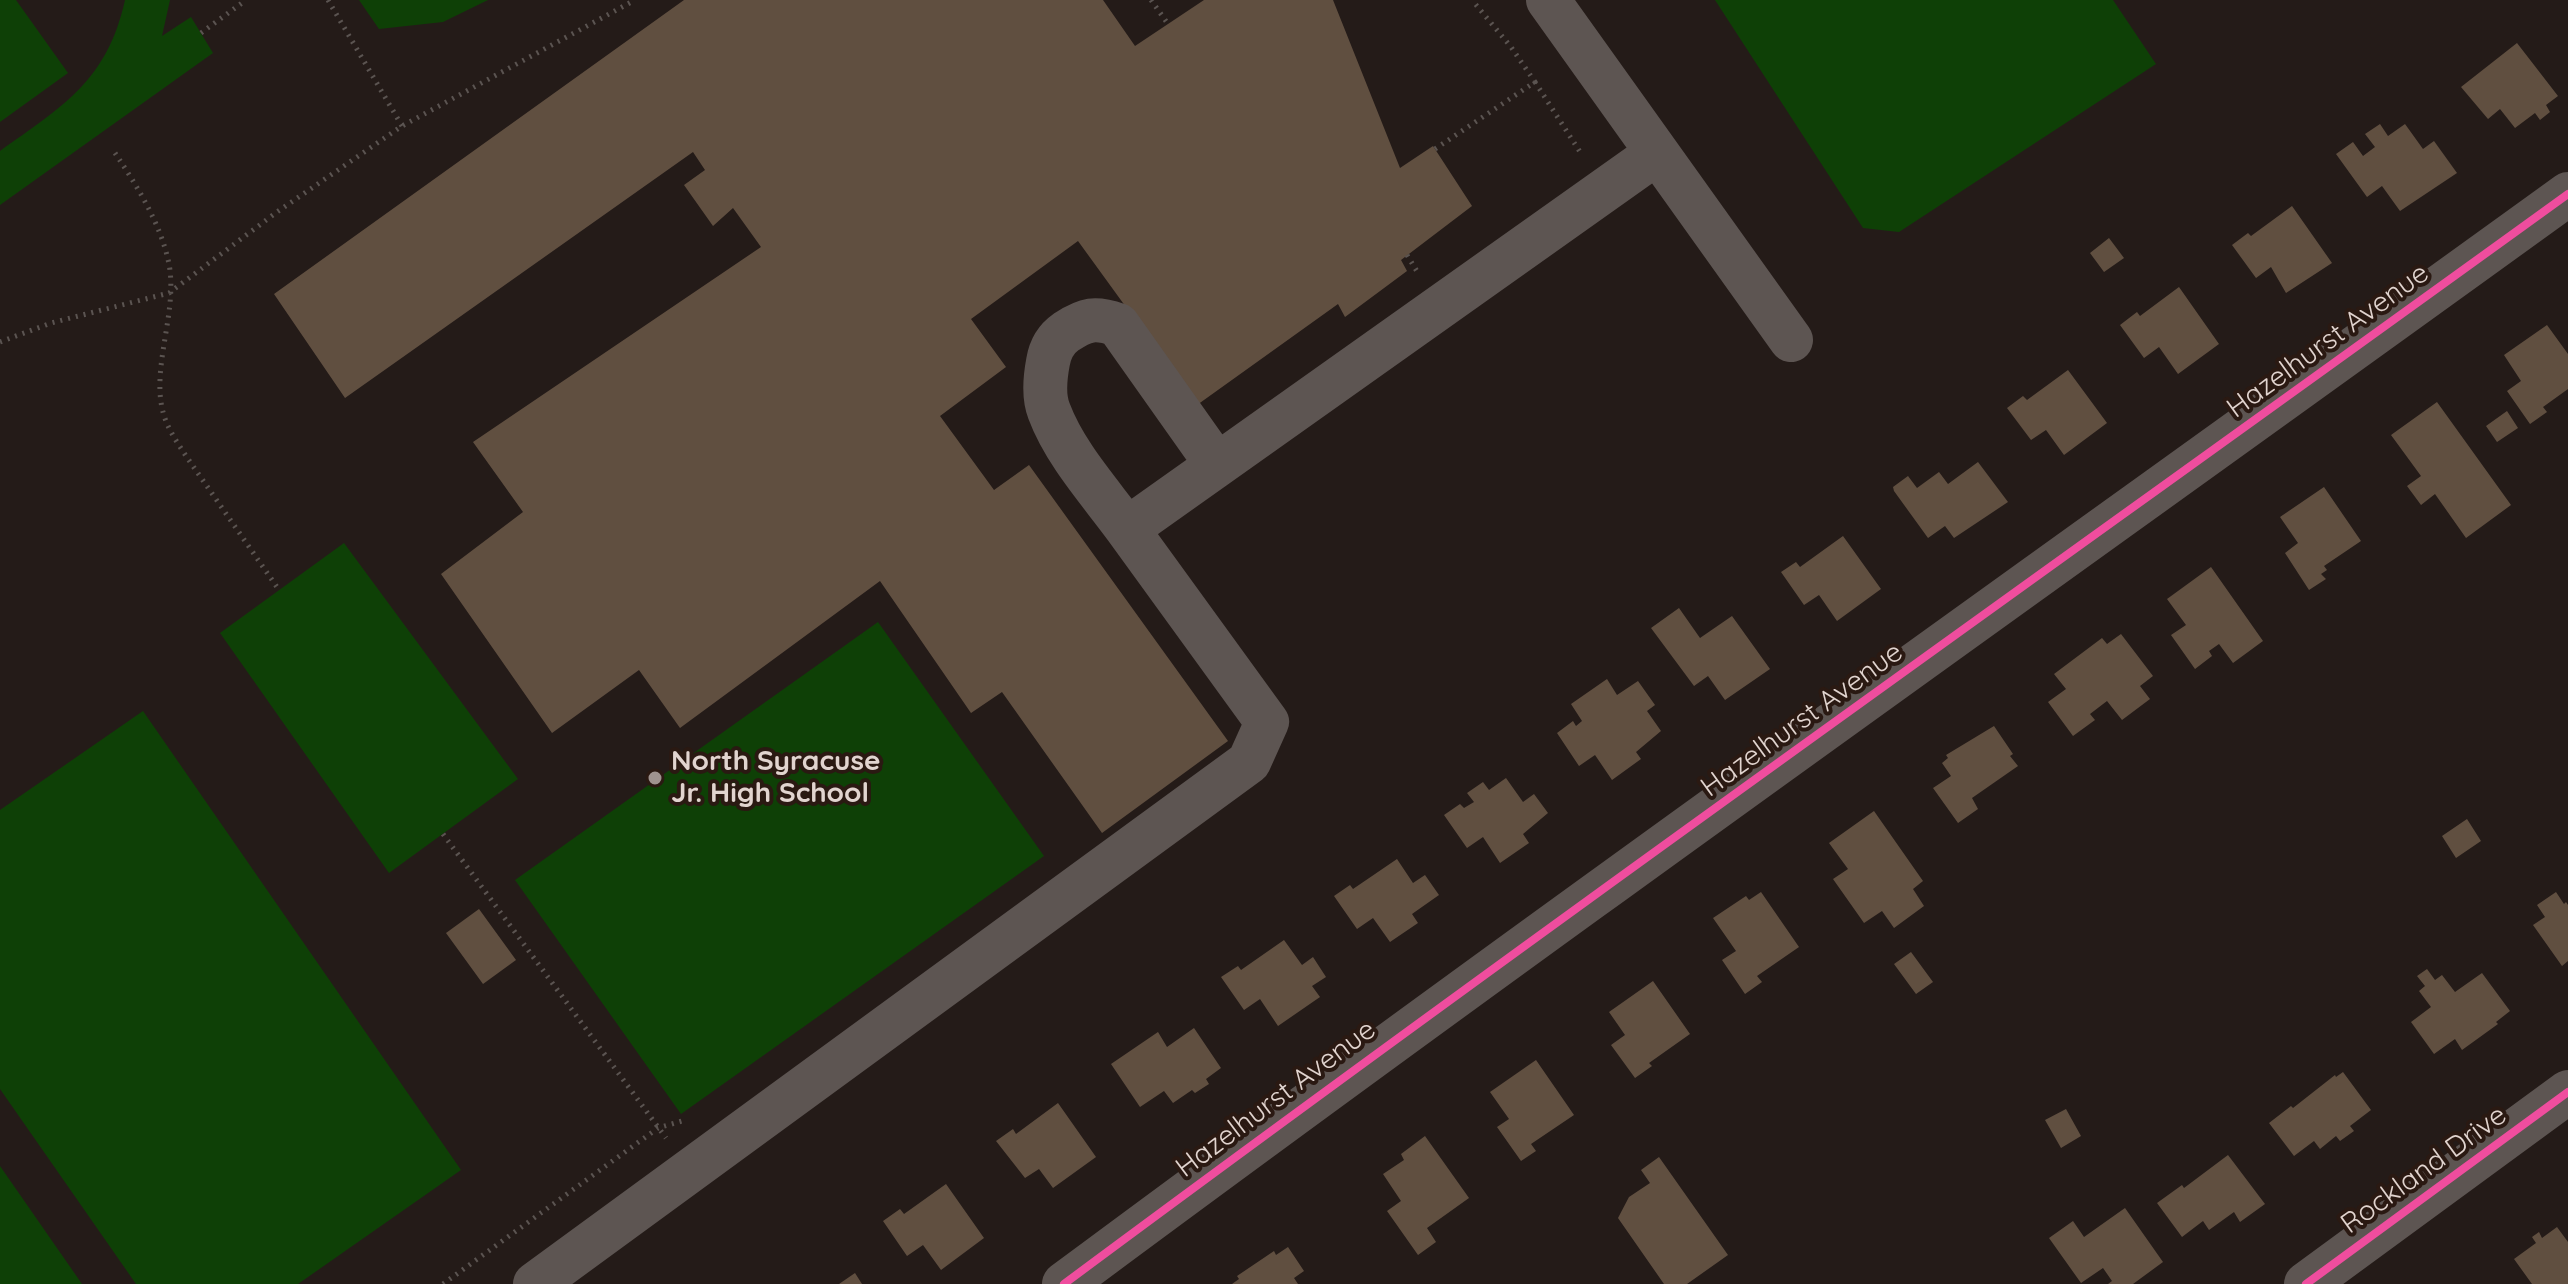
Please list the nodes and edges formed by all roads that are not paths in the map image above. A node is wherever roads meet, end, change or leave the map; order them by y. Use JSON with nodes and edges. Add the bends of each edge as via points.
{"nodes":[{"id":1,"x":1548,"y":0,"type":"edge"},
{"id":2,"x":1657,"y":153,"type":"junction"},
{"id":3,"x":2568,"y":194,"type":"edge"},
{"id":4,"x":1791,"y":340,"type":"dead end"},
{"id":5,"x":1217,"y":465,"type":"junction"},
{"id":6,"x":1127,"y":529,"type":"junction"},
{"id":7,"x":2568,"y":1092,"type":"edge"},
{"id":8,"x":535,"y":1284,"type":"edge"},
{"id":9,"x":1064,"y":1284,"type":"edge"},
{"id":10,"x":2306,"y":1284,"type":"edge"}],
"edges":[{"from":1,"to":2,"type":"street"},
{"from":2,"to":4,"type":"street"},
{"from":2,"to":5,"type":"street"},
{"from":3,"to":9,"type":"street","name":"Hazelhurst Avenue","via":[[1412,1026]]},
{"from":5,"to":6,"type":"street"},
{"from":5,"to":6,"type":"street","via":[[1118,325],[1099,318],[1060,336],[1050,353],[1045,381],[1048,408]]},
{"from":6,"to":8,"type":"street","via":[[1267,722],[1249,762]]},
{"from":7,"to":10,"type":"street","name":"Rockland Drive"}]}
